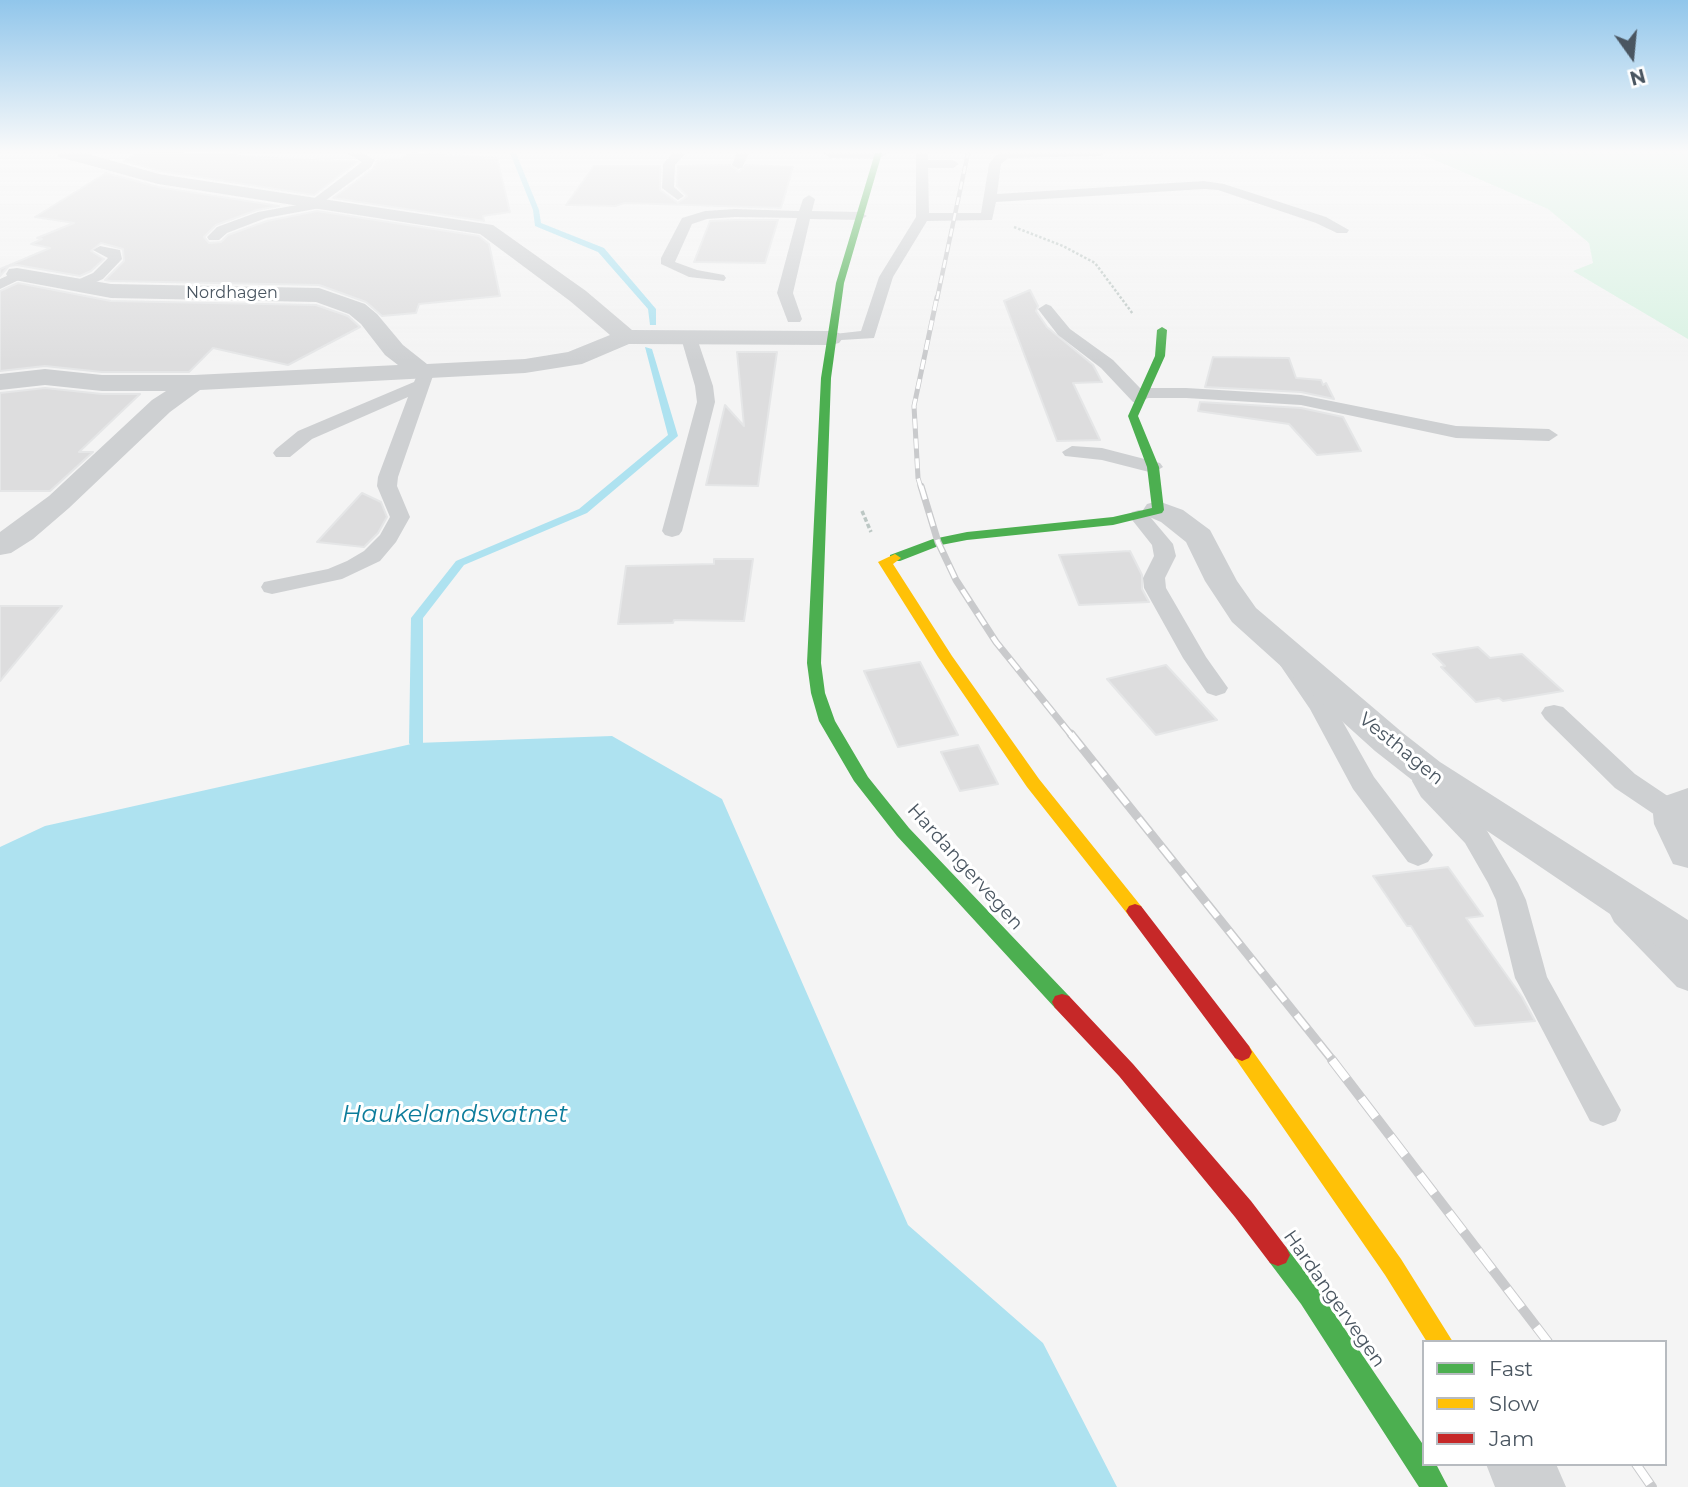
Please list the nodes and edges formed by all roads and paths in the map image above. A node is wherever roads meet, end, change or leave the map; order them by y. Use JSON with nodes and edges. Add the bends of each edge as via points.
{"nodes":[{"id":1,"x":243,"y":222,"type":"edge"},
{"id":2,"x":441,"y":222,"type":"edge"},
{"id":3,"x":686,"y":222,"type":"edge"},
{"id":4,"x":802,"y":222,"type":"edge"},
{"id":5,"x":858,"y":222,"type":"edge"},
{"id":6,"x":919,"y":222,"type":"edge"},
{"id":7,"x":1002,"y":222,"type":"edge"},
{"id":8,"x":1326,"y":222,"type":"edge"},
{"id":9,"x":1342,"y":230,"type":"dead end"},
{"id":10,"x":214,"y":237,"type":"dead end"},
{"id":11,"x":100,"y":250,"type":"dead end"},
{"id":12,"x":13,"y":278,"type":"edge"},
{"id":13,"x":719,"y":278,"type":"dead end"},
{"id":14,"x":80,"y":285,"type":"junction"},
{"id":15,"x":1045,"y":309,"type":"dead end"},
{"id":16,"x":794,"y":319,"type":"dead end"},
{"id":17,"x":1162,"y":330,"type":"joint"},
{"id":18,"x":626,"y":337,"type":"junction"},
{"id":19,"x":689,"y":338,"type":"junction"},
{"id":20,"x":831,"y":338,"type":"junction"},
{"id":21,"x":423,"y":375,"type":"junction"},
{"id":22,"x":0,"y":382,"type":"edge"},
{"id":23,"x":194,"y":383,"type":"junction"},
{"id":24,"x":1141,"y":395,"type":"junction"},
{"id":25,"x":1549,"y":435,"type":"dead end"},
{"id":26,"x":1072,"y":452,"type":"dead end"},
{"id":27,"x":282,"y":453,"type":"dead end"},
{"id":28,"x":1153,"y":467,"type":"junction"},
{"id":29,"x":1148,"y":513,"type":"junction"},
{"id":30,"x":672,"y":531,"type":"dead end"},
{"id":31,"x":0,"y":546,"type":"edge"},
{"id":32,"x":272,"y":587,"type":"dead end"},
{"id":33,"x":1294,"y":659,"type":"junction"},
{"id":34,"x":1216,"y":688,"type":"dead end"},
{"id":35,"x":1554,"y":713,"type":"dead end"},
{"id":36,"x":1426,"y":771,"type":"junction"},
{"id":37,"x":1681,"y":808,"type":"edge"},
{"id":38,"x":1688,"y":853,"type":"edge"},
{"id":39,"x":1418,"y":855,"type":"dead end"},
{"id":40,"x":1597,"y":884,"type":"junction"},
{"id":41,"x":1688,"y":943,"type":"edge"},
{"id":42,"x":1688,"y":978,"type":"edge"},
{"id":43,"x":1603,"y":1110,"type":"dead end"},
{"id":44,"x":1440,"y":1340,"type":"edge"},
{"id":45,"x":1519,"y":1466,"type":"edge"},
{"id":46,"x":1435,"y":1487,"type":"edge"},
{"id":47,"x":1533,"y":1487,"type":"edge"}],
"edges":[{"from":1,"to":10,"type":"lane"},
{"from":2,"to":18,"type":"street","via":[[486,229]]},
{"from":3,"to":13,"type":"lane","via":[[668,264]]},
{"from":4,"to":16,"type":"lane","via":[[785,293]]},
{"from":5,"to":20,"type":"main road","name":"Hardangervegen","via":[[840,283]]},
{"from":6,"to":20,"type":"lane","via":[[886,277],[869,335]]},
{"from":7,"to":17,"type":"path","via":[[1095,263],[1137,318]]},
{"from":8,"to":9,"type":"lane"},
{"from":11,"to":14,"type":"lane","via":[[115,253],[115,259],[98,276]]},
{"from":12,"to":14,"type":"street","name":"Nordhagen"},
{"from":14,"to":21,"type":"street","name":"Nordhagen","via":[[135,292],[319,295],[357,309]]},
{"from":15,"to":24,"type":"lane","via":[[1086,361],[1107,363]]},
{"from":17,"to":24,"type":"main road","via":[[1160,356]]},
{"from":18,"to":19,"type":"street"},
{"from":18,"to":21,"type":"street","via":[[595,352],[551,363]]},
{"from":19,"to":20,"type":"street"},
{"from":19,"to":30,"type":"lane","via":[[706,402]]},
{"from":20,"to":46,"type":"main road","name":"Hardangervegen","via":[[814,663],[821,702],[840,746],[902,832],[1126,1070],[1243,1209],[1309,1296]]},
{"from":21,"to":23,"type":"street"},
{"from":21,"to":27,"type":"lane","via":[[306,435]]},
{"from":21,"to":32,"type":"lane","via":[[388,477],[387,486],[400,517],[389,538],[355,566]]},
{"from":22,"to":23,"type":"street","via":[[45,377],[102,383]]},
{"from":23,"to":31,"type":"street","via":[[160,406],[60,502]]},
{"from":24,"to":25,"type":"lane","via":[[1198,393],[1301,400],[1456,432]]},
{"from":24,"to":28,"type":"main road","via":[[1134,425]]},
{"from":26,"to":28,"type":"lane"},
{"from":28,"to":29,"type":"main road"},
{"from":29,"to":33,"type":"street","name":"Vesthagen","via":[[1172,516],[1199,537],[1234,603]]},
{"from":29,"to":34,"type":"lane","via":[[1165,556],[1154,578],[1155,588]]},
{"from":29,"to":44,"type":"main road","via":[[1102,523],[967,536],[885,562],[1033,783],[1268,1087]]},
{"from":33,"to":36,"type":"street","name":"Vesthagen"},
{"from":33,"to":39,"type":"lane","via":[[1294,671],[1322,708],[1363,782]]},
{"from":35,"to":37,"type":"lane","via":[[1625,781]]},
{"from":36,"to":40,"type":"street","name":"Vesthagen"},
{"from":36,"to":43,"type":"lane","via":[[1431,790],[1476,836],[1503,883],[1531,978]]},
{"from":37,"to":38,"type":"street","via":[[1675,824]]},
{"from":40,"to":41,"type":"street","name":"Vesthagen"},
{"from":40,"to":42,"type":"lane"},
{"from":45,"to":47,"type":"street"}]}
